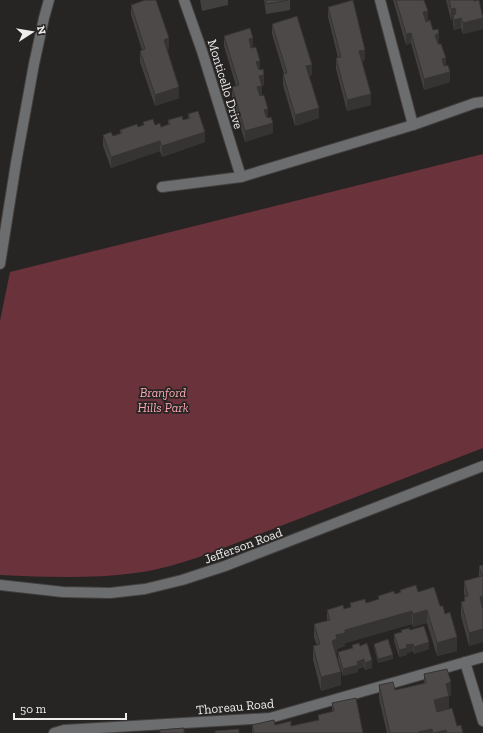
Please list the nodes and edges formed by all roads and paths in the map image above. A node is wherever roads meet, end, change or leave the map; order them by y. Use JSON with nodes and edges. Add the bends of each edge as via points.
{"nodes":[{"id":1,"x":49,"y":0,"type":"edge"},
{"id":2,"x":184,"y":0,"type":"edge"},
{"id":3,"x":380,"y":0,"type":"edge"},
{"id":4,"x":483,"y":102,"type":"edge"},
{"id":5,"x":413,"y":125,"type":"junction"},
{"id":6,"x":241,"y":177,"type":"junction"},
{"id":7,"x":162,"y":187,"type":"dead end"},
{"id":8,"x":0,"y":264,"type":"edge"},
{"id":9,"x":483,"y":466,"type":"edge"},
{"id":10,"x":0,"y":585,"type":"edge"},
{"id":11,"x":483,"y":657,"type":"edge"},
{"id":12,"x":465,"y":662,"type":"junction"},
{"id":13,"x":483,"y":721,"type":"edge"},
{"id":14,"x":54,"y":733,"type":"edge"}],
"edges":[{"from":1,"to":8,"type":"street","via":[[34,64]]},
{"from":2,"to":6,"type":"street","name":"Monticello Drive"},
{"from":3,"to":5,"type":"street"},
{"from":4,"to":5,"type":"street"},
{"from":5,"to":6,"type":"street"},
{"from":6,"to":7,"type":"street"},
{"from":9,"to":10,"type":"street","name":"Jefferson Road","via":[[224,566],[146,589],[110,593],[63,592]]},
{"from":11,"to":12,"type":"street","name":"Thoreau Road"},
{"from":12,"to":13,"type":"street"},
{"from":12,"to":14,"type":"street","name":"Thoreau Road","via":[[270,718],[64,730]]}]}
